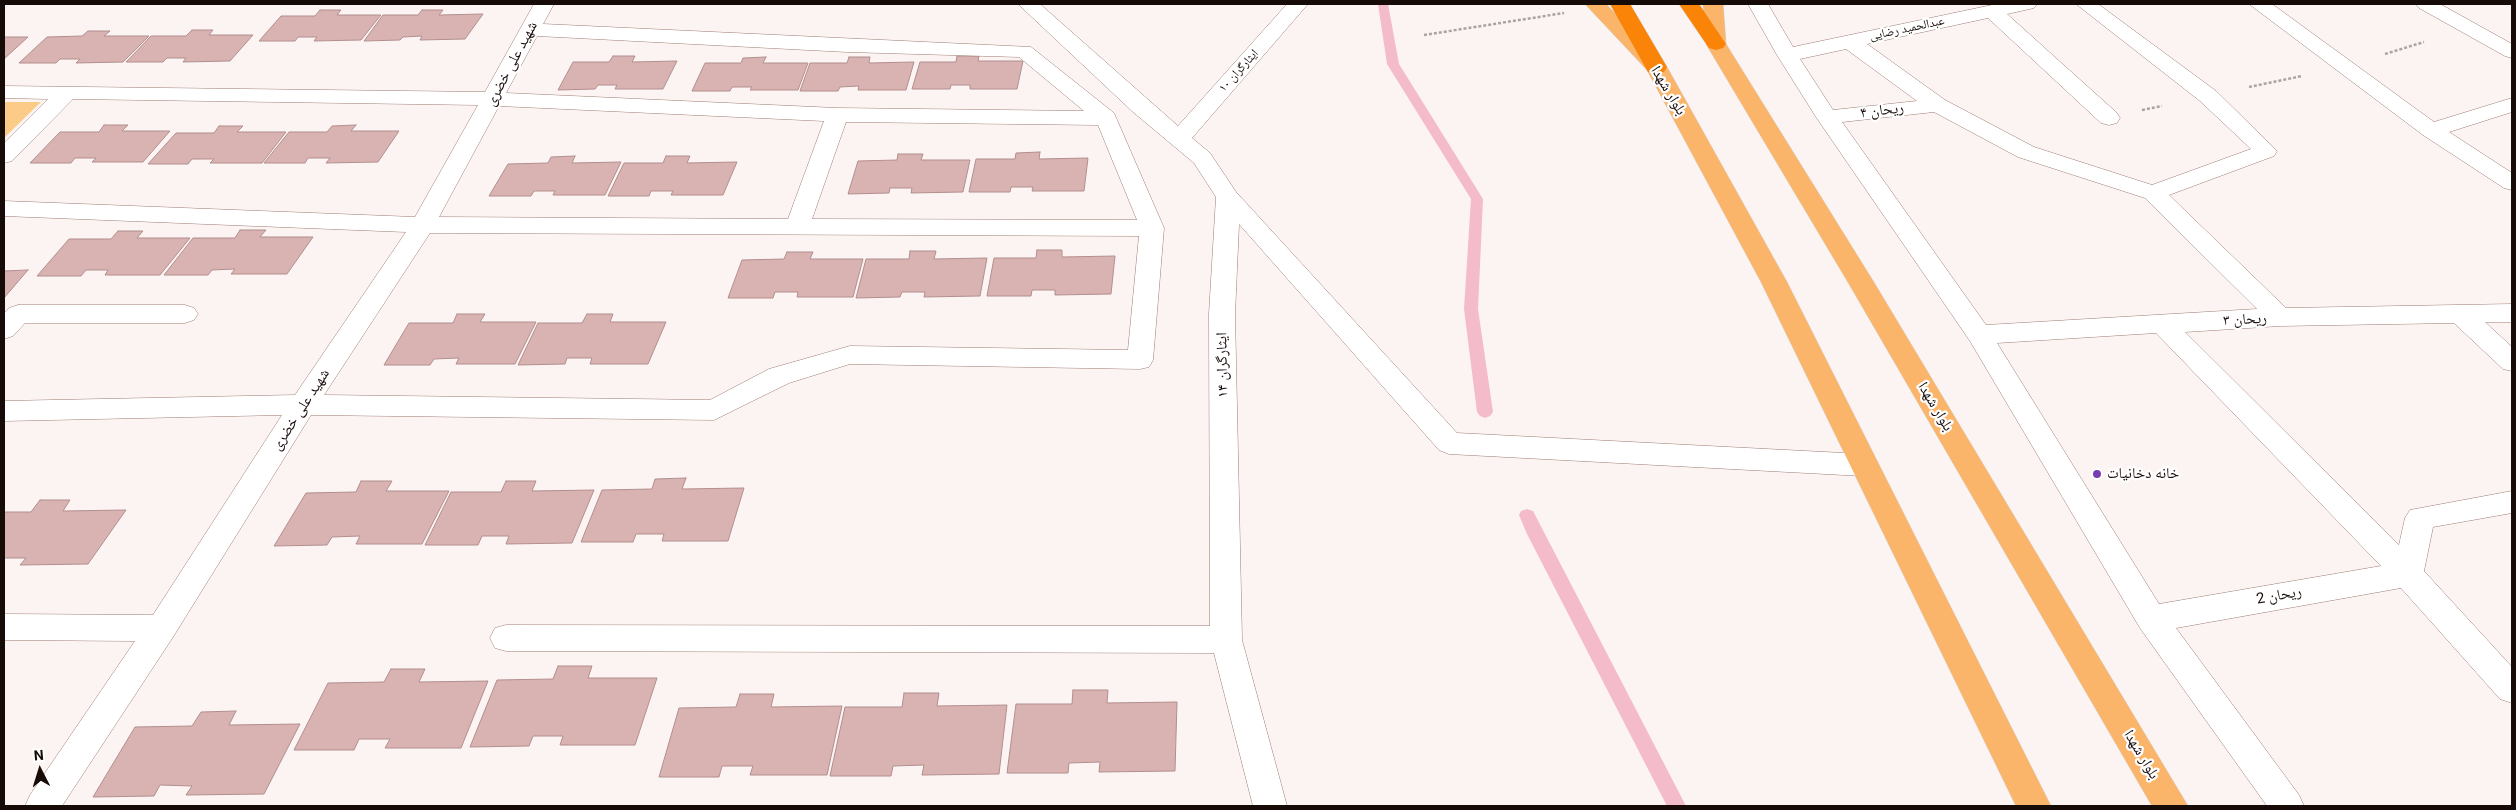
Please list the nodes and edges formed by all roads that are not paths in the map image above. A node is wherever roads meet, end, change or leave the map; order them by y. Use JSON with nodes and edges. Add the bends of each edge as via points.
{"nodes":[{"id":1,"x":544,"y":4,"type":"edge"},
{"id":2,"x":1028,"y":4,"type":"edge"},
{"id":3,"x":1298,"y":4,"type":"edge"},
{"id":4,"x":1689,"y":4,"type":"edge"},
{"id":5,"x":1712,"y":4,"type":"edge"},
{"id":6,"x":1758,"y":4,"type":"edge"},
{"id":7,"x":1929,"y":4,"type":"edge"},
{"id":8,"x":2027,"y":4,"type":"edge"},
{"id":9,"x":2086,"y":4,"type":"edge"},
{"id":10,"x":2259,"y":4,"type":"edge"},
{"id":11,"x":2426,"y":4,"type":"edge"},
{"id":12,"x":1604,"y":5,"type":"edge"},
{"id":13,"x":1992,"y":11,"type":"junction"},
{"id":14,"x":1949,"y":20,"type":"junction"},
{"id":15,"x":530,"y":30,"type":"junction"},
{"id":16,"x":1850,"y":42,"type":"junction"},
{"id":17,"x":1716,"y":44,"type":"junction"},
{"id":18,"x":2512,"y":52,"type":"edge"},
{"id":19,"x":1787,"y":56,"type":"junction"},
{"id":20,"x":4,"y":92,"type":"edge"},
{"id":21,"x":68,"y":92,"type":"junction"},
{"id":22,"x":494,"y":99,"type":"junction"},
{"id":23,"x":1937,"y":104,"type":"junction"},
{"id":24,"x":2512,"y":106,"type":"edge"},
{"id":25,"x":837,"y":115,"type":"junction"},
{"id":26,"x":1827,"y":117,"type":"junction"},
{"id":27,"x":1106,"y":118,"type":"junction"},
{"id":28,"x":2109,"y":118,"type":"dead end"},
{"id":29,"x":2431,"y":130,"type":"junction"},
{"id":30,"x":1179,"y":139,"type":"junction"},
{"id":31,"x":4,"y":156,"type":"edge"},
{"id":32,"x":2512,"y":183,"type":"edge"},
{"id":33,"x":2153,"y":194,"type":"junction"},
{"id":34,"x":1228,"y":197,"type":"junction"},
{"id":35,"x":4,"y":208,"type":"edge"},
{"id":36,"x":423,"y":225,"type":"junction"},
{"id":37,"x":798,"y":225,"type":"junction"},
{"id":38,"x":1152,"y":228,"type":"junction"},
{"id":39,"x":2512,"y":313,"type":"edge"},
{"id":40,"x":185,"y":314,"type":"dead end"},
{"id":41,"x":2461,"y":315,"type":"junction"},
{"id":42,"x":2280,"y":318,"type":"junction"},
{"id":43,"x":2162,"y":324,"type":"junction"},
{"id":44,"x":4,"y":330,"type":"edge"},
{"id":45,"x":1979,"y":335,"type":"junction"},
{"id":46,"x":2512,"y":362,"type":"edge"},
{"id":47,"x":303,"y":404,"type":"junction"},
{"id":48,"x":4,"y":411,"type":"edge"},
{"id":49,"x":1863,"y":465,"type":"junction"},
{"id":50,"x":2512,"y":502,"type":"edge"},
{"id":51,"x":2408,"y":574,"type":"junction"},
{"id":52,"x":2151,"y":619,"type":"junction"},
{"id":53,"x":4,"y":627,"type":"edge"},
{"id":54,"x":162,"y":628,"type":"junction"},
{"id":55,"x":506,"y":638,"type":"dead end"},
{"id":56,"x":1226,"y":640,"type":"junction"},
{"id":57,"x":2512,"y":689,"type":"edge"},
{"id":58,"x":42,"y":806,"type":"edge"},
{"id":59,"x":1270,"y":806,"type":"edge"},
{"id":60,"x":2034,"y":806,"type":"edge"},
{"id":61,"x":2171,"y":806,"type":"edge"},
{"id":62,"x":2287,"y":806,"type":"edge"}],
"edges":[{"from":1,"to":15,"type":"street","name":"شهید علی خضری"},
{"from":2,"to":30,"type":"street"},
{"from":3,"to":30,"type":"street","name":"ایثارگران ۱۰"},
{"from":4,"to":17,"type":"highway"},
{"from":5,"to":17,"type":"main road","name":"بلوار شهدا"},
{"from":6,"to":19,"type":"street"},
{"from":7,"to":14,"type":"street"},
{"from":8,"to":13,"type":"street","name":"عبدالحمید رضایی"},
{"from":9,"to":33,"type":"street","via":[[2208,96],[2266,151]]},
{"from":10,"to":29,"type":"street"},
{"from":11,"to":18,"type":"street"},
{"from":12,"to":49,"type":"main road","name":"بلوار شهدا","via":[[1656,67],[1774,282]]},
{"from":13,"to":14,"type":"street","name":"عبدالحمید رضایی"},
{"from":13,"to":28,"type":"street"},
{"from":14,"to":16,"type":"street","name":"عبدالحمید رضایی"},
{"from":15,"to":22,"type":"street","name":"شهید علی خضری"},
{"from":15,"to":27,"type":"street","via":[[847,46],[1024,51]]},
{"from":16,"to":19,"type":"street","name":"عبدالحمید رضایی"},
{"from":16,"to":23,"type":"street"},
{"from":17,"to":61,"type":"main road","name":"بلوار شهدا"},
{"from":19,"to":26,"type":"street"},
{"from":20,"to":21,"type":"street"},
{"from":21,"to":22,"type":"street"},
{"from":21,"to":31,"type":"street"},
{"from":22,"to":25,"type":"street"},
{"from":22,"to":36,"type":"street","name":"شهید علی خضری"},
{"from":23,"to":26,"type":"street","name":"ریحان ۴"},
{"from":23,"to":33,"type":"street","via":[[2026,152]]},
{"from":24,"to":29,"type":"street"},
{"from":25,"to":27,"type":"street"},
{"from":25,"to":37,"type":"street"},
{"from":26,"to":45,"type":"street"},
{"from":27,"to":38,"type":"street"},
{"from":29,"to":32,"type":"street"},
{"from":30,"to":34,"type":"street","via":[[1202,158]]},
{"from":33,"to":42,"type":"street"},
{"from":34,"to":49,"type":"street","via":[[1449,443]]},
{"from":34,"to":56,"type":"street","name":"ایثارگران ۱۴","via":[[1222,314]]},
{"from":35,"to":36,"type":"street"},
{"from":36,"to":37,"type":"street"},
{"from":36,"to":47,"type":"street","name":"شهید علی خضری"},
{"from":37,"to":38,"type":"street"},
{"from":38,"to":47,"type":"street","via":[[1140,360],[850,355],[779,376],[714,410]]},
{"from":39,"to":41,"type":"street","name":"ریحان ۳"},
{"from":40,"to":44,"type":"street","via":[[18,314]]},
{"from":41,"to":42,"type":"street","name":"ریحان ۳"},
{"from":41,"to":46,"type":"street"},
{"from":42,"to":43,"type":"street","name":"ریحان ۳"},
{"from":43,"to":45,"type":"street","name":"ریحان ۳"},
{"from":43,"to":51,"type":"street"},
{"from":45,"to":52,"type":"street"},
{"from":47,"to":48,"type":"street"},
{"from":47,"to":54,"type":"street","name":"شهید علی خضری"},
{"from":49,"to":60,"type":"main road","name":"بلوار شهدا"},
{"from":50,"to":51,"type":"street","via":[[2420,518]]},
{"from":51,"to":52,"type":"street","name":"ریحان 2"},
{"from":51,"to":57,"type":"street"},
{"from":52,"to":62,"type":"street"},
{"from":53,"to":54,"type":"street"},
{"from":54,"to":58,"type":"street","name":"شهید علی خضری"},
{"from":55,"to":56,"type":"street"},
{"from":56,"to":59,"type":"street","name":"ایثارگران ۱۴"}]}
